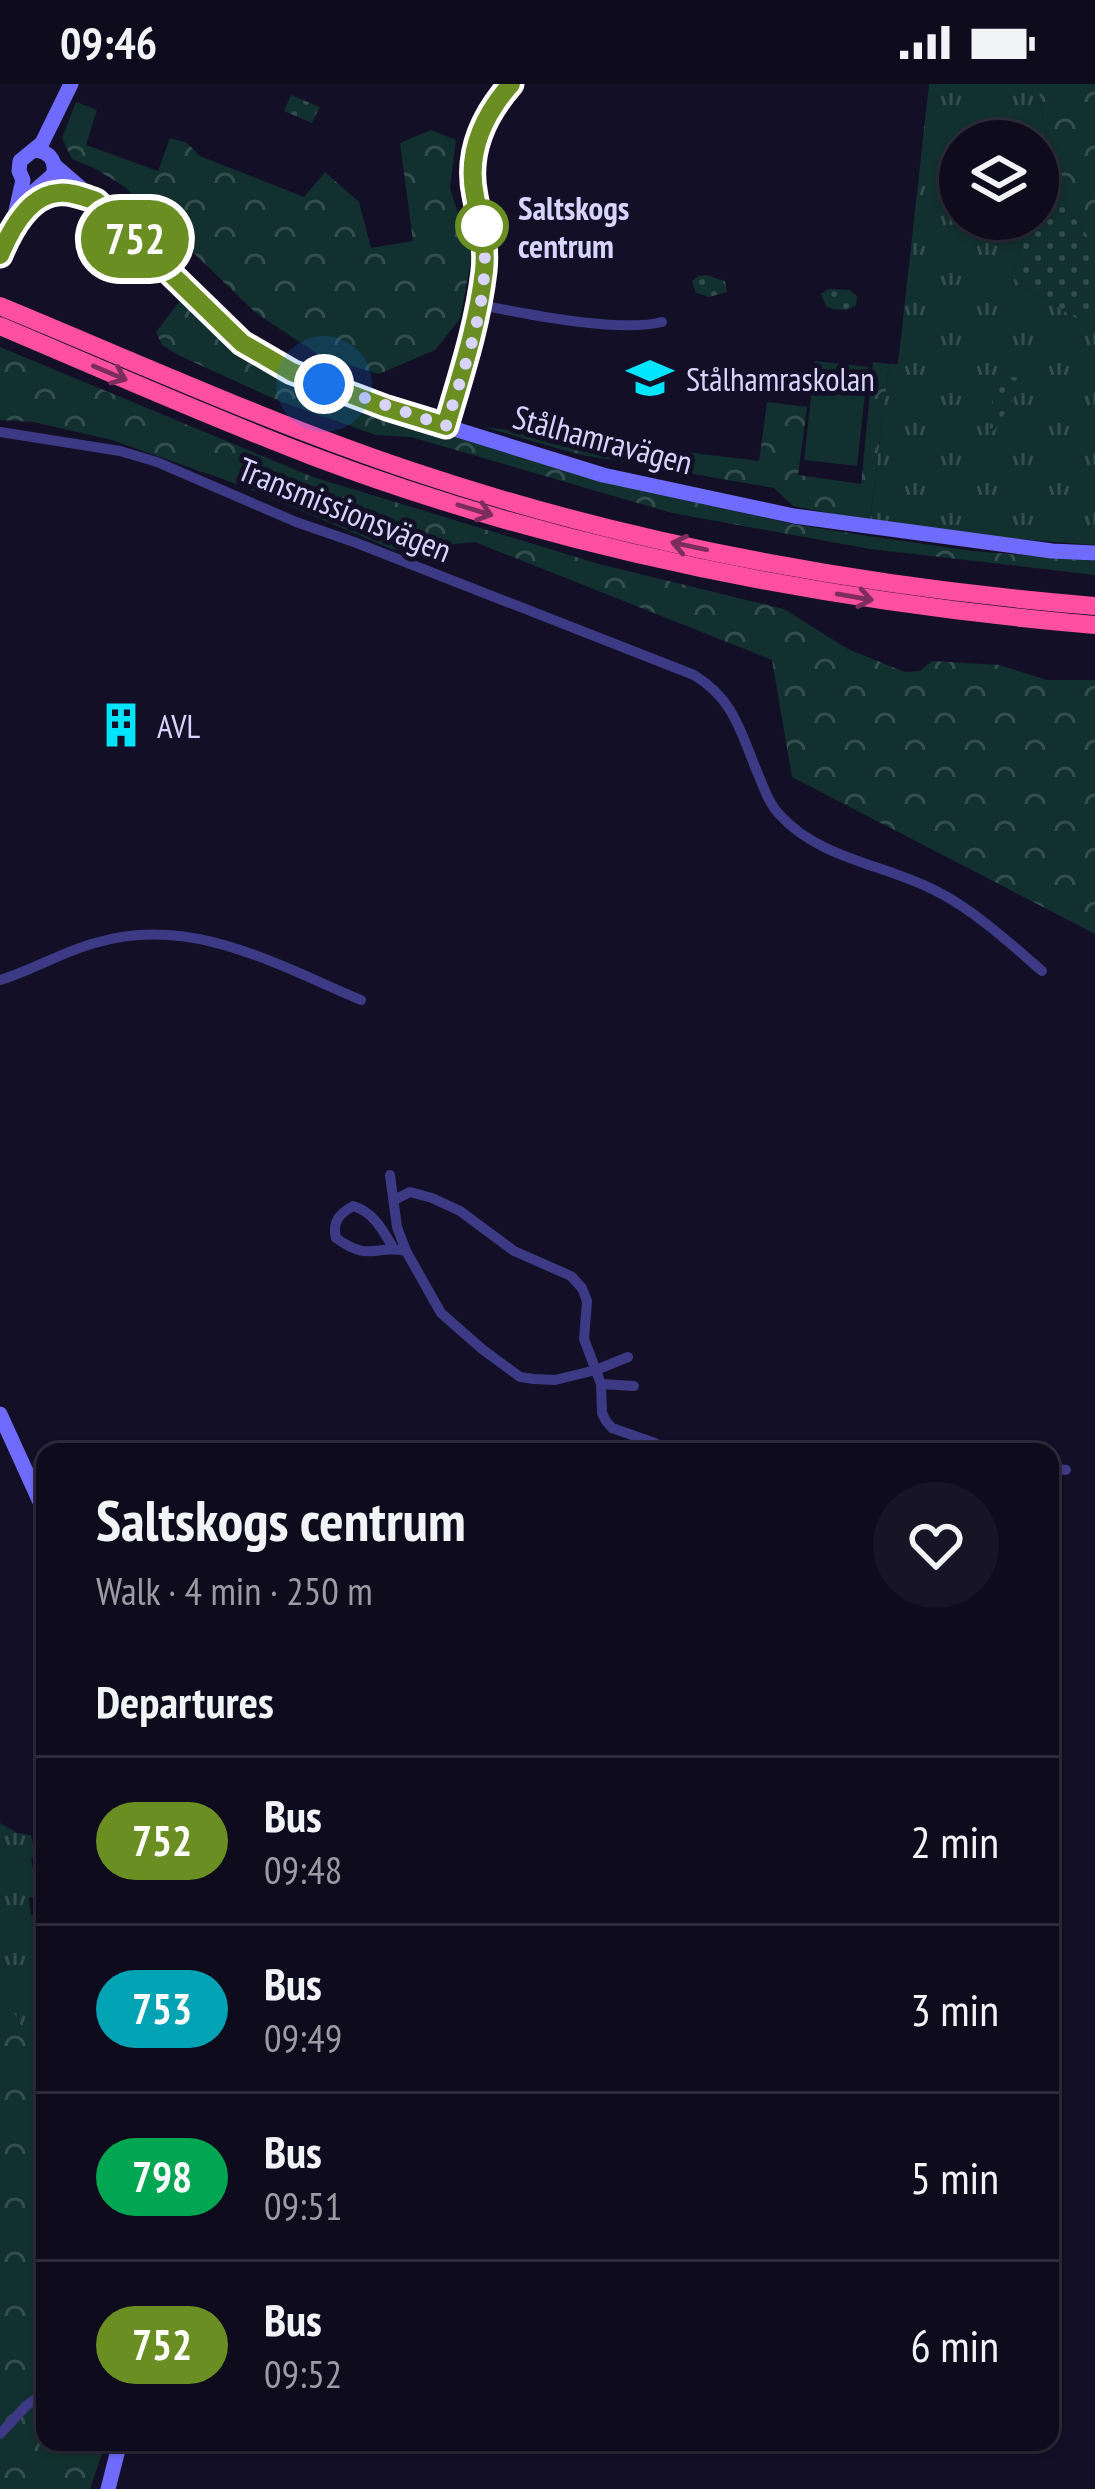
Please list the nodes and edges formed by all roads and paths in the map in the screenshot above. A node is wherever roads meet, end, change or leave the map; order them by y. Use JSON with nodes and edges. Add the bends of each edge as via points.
{"nodes":[{"id":1,"x":71,"y":84,"type":"edge"},
{"id":2,"x":511,"y":84,"type":"edge"},
{"id":3,"x":64,"y":101,"type":"junction"},
{"id":4,"x":36,"y":151,"type":"junction"},
{"id":5,"x":43,"y":174,"type":"junction"},
{"id":6,"x":91,"y":197,"type":"junction"},
{"id":7,"x":12,"y":226,"type":"junction"},
{"id":8,"x":0,"y":255,"type":"edge"},
{"id":9,"x":480,"y":305,"type":"junction"},
{"id":10,"x":3,"y":317,"type":"edge"},
{"id":11,"x":662,"y":322,"type":"dead end"},
{"id":12,"x":446,"y":426,"type":"junction"},
{"id":13,"x":0,"y":432,"type":"edge"},
{"id":14,"x":1095,"y":553,"type":"edge"},
{"id":15,"x":1095,"y":606,"type":"edge"},
{"id":16,"x":1095,"y":625,"type":"edge"},
{"id":17,"x":1042,"y":971,"type":"dead end"},
{"id":18,"x":0,"y":980,"type":"edge"},
{"id":19,"x":361,"y":1000,"type":"dead end"},
{"id":20,"x":390,"y":1175,"type":"dead end"},
{"id":21,"x":394,"y":1201,"type":"junction"},
{"id":22,"x":400,"y":1250,"type":"junction"},
{"id":23,"x":628,"y":1358,"type":"dead end"},
{"id":24,"x":596,"y":1370,"type":"junction"},
{"id":25,"x":601,"y":1384,"type":"junction"},
{"id":26,"x":634,"y":1386,"type":"dead end"},
{"id":27,"x":0,"y":1414,"type":"edge"},
{"id":28,"x":655,"y":1443,"type":"edge"},
{"id":29,"x":1059,"y":1469,"type":"edge"},
{"id":30,"x":1066,"y":1470,"type":"dead end"},
{"id":31,"x":36,"y":1493,"type":"edge"},
{"id":32,"x":36,"y":2399,"type":"edge"},
{"id":33,"x":0,"y":2434,"type":"edge"},
{"id":34,"x":118,"y":2451,"type":"edge"},
{"id":35,"x":108,"y":2489,"type":"edge"}],
"edges":[{"from":1,"to":3,"type":"main road"},
{"from":2,"to":9,"type":"street","via":[[473,154],[485,244]]},
{"from":3,"to":4,"type":"main road"},
{"from":3,"to":5,"type":"main road"},
{"from":4,"to":5,"type":"main road","name":"Stålhamravägen","via":[[47,154]]},
{"from":4,"to":5,"type":"main road","via":[[19,171]]},
{"from":5,"to":6,"type":"main road","name":"Stålhamravägen"},
{"from":5,"to":7,"type":"main road"},
{"from":6,"to":7,"type":"main road","via":[[48,195]]},
{"from":6,"to":12,"type":"main road","name":"Stålhamravägen","via":[[242,343],[292,372]]},
{"from":7,"to":8,"type":"main road"},
{"from":9,"to":11,"type":"street","via":[[638,327]]},
{"from":9,"to":12,"type":"street"},
{"from":15,"to":10,"type":"highway","one_way":true,"via":[[874,582],[628,533],[419,474]]},
{"from":10,"to":16,"type":"highway","one_way":true,"via":[[314,457],[520,524],[772,583]]},
{"from":12,"to":14,"type":"main road","name":"Stålhamravägen","via":[[603,475],[794,516]]},
{"from":13,"to":17,"type":"street","name":"Transmissionsvägen","via":[[158,462],[694,675],[722,695],[774,808],[792,827],[939,892]]},
{"from":18,"to":19,"type":"street","via":[[97,942],[170,933],[228,945]]},
{"from":20,"to":21,"type":"street"},
{"from":21,"to":22,"type":"street"},
{"from":21,"to":24,"type":"street","via":[[410,1192],[432,1198],[514,1251],[571,1276],[587,1301],[584,1339]]},
{"from":22,"to":22,"type":"street","via":[[352,1250],[336,1238],[339,1214],[364,1209]]},
{"from":22,"to":24,"type":"street","via":[[441,1313],[520,1377],[555,1380]]},
{"from":23,"to":24,"type":"street"},
{"from":24,"to":25,"type":"street"},
{"from":25,"to":26,"type":"street"},
{"from":25,"to":28,"type":"street","via":[[602,1413],[612,1428]]},
{"from":27,"to":31,"type":"main road"},
{"from":29,"to":30,"type":"street"},
{"from":32,"to":33,"type":"street"},
{"from":34,"to":35,"type":"main road"}]}
